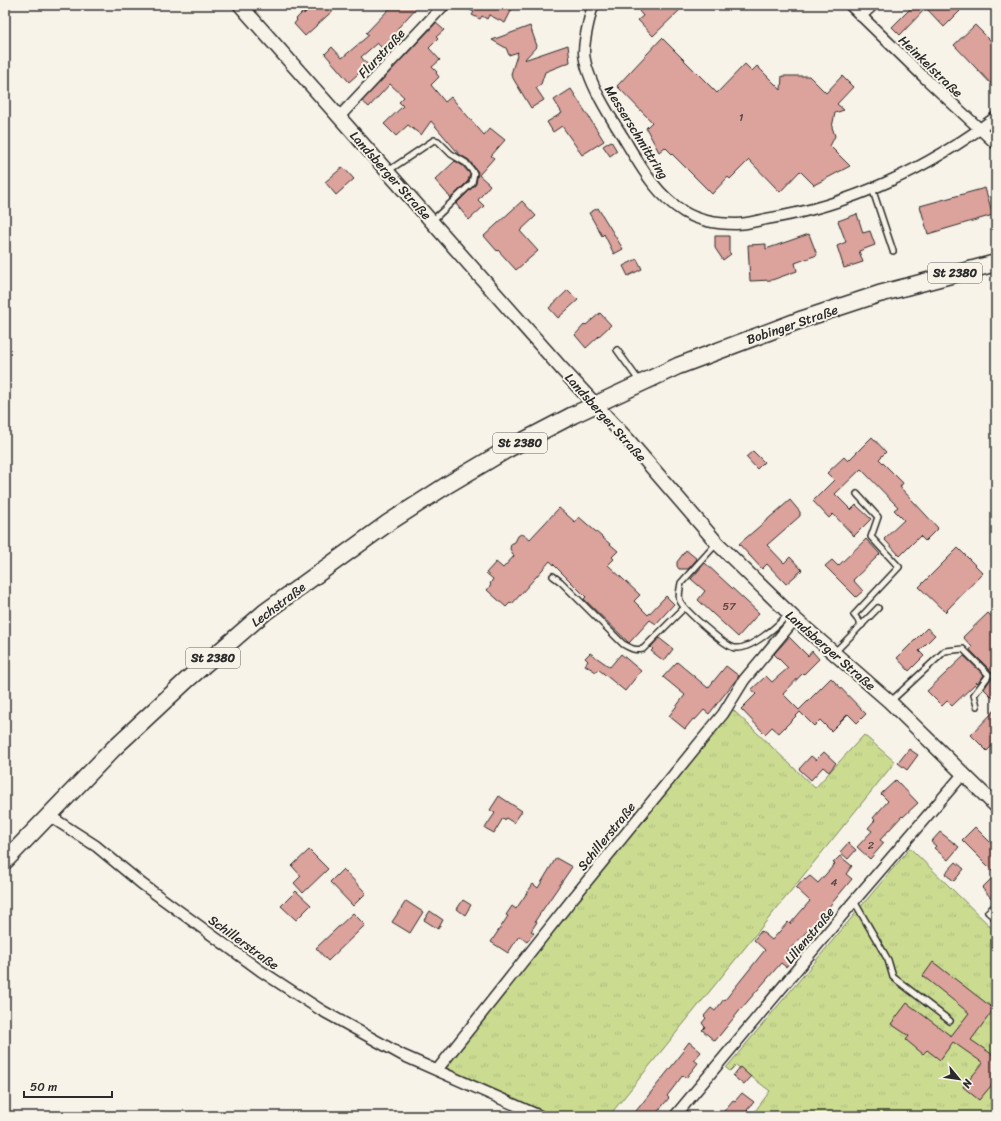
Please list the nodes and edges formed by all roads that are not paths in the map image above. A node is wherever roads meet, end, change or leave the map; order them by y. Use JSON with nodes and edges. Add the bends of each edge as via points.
{"nodes":[{"id":1,"x":240,"y":5,"type":"edge"},
{"id":2,"x":593,"y":5,"type":"edge"},
{"id":3,"x":850,"y":5,"type":"edge"},
{"id":4,"x":873,"y":5,"type":"edge"},
{"id":5,"x":443,"y":6,"type":"dead end"},
{"id":6,"x":861,"y":16,"type":"junction"},
{"id":7,"x":339,"y":116,"type":"junction"},
{"id":8,"x":996,"y":117,"type":"edge"},
{"id":9,"x":980,"y":129,"type":"junction"},
{"id":10,"x":996,"y":144,"type":"edge"},
{"id":11,"x":388,"y":171,"type":"junction"},
{"id":12,"x":872,"y":188,"type":"junction"},
{"id":13,"x":432,"y":221,"type":"junction"},
{"id":14,"x":893,"y":251,"type":"dead end"},
{"id":15,"x":996,"y":263,"type":"edge"},
{"id":16,"x":617,"y":350,"type":"dead end"},
{"id":17,"x":640,"y":383,"type":"junction"},
{"id":18,"x":595,"y":404,"type":"junction"},
{"id":19,"x":857,"y":494,"type":"dead end"},
{"id":20,"x":717,"y":543,"type":"junction"},
{"id":21,"x":553,"y":576,"type":"dead end"},
{"id":22,"x":684,"y":608,"type":"junction"},
{"id":23,"x":878,"y":608,"type":"dead end"},
{"id":24,"x":792,"y":616,"type":"junction"},
{"id":25,"x":862,"y":625,"type":"junction"},
{"id":26,"x":834,"y":653,"type":"junction"},
{"id":27,"x":890,"y":702,"type":"junction"},
{"id":28,"x":978,"y":706,"type":"dead end"},
{"id":29,"x":964,"y":773,"type":"junction"},
{"id":30,"x":996,"y":806,"type":"edge"},
{"id":31,"x":48,"y":815,"type":"junction"},
{"id":32,"x":5,"y":861,"type":"edge"},
{"id":33,"x":854,"y":901,"type":"junction"},
{"id":34,"x":996,"y":905,"type":"edge"},
{"id":35,"x":996,"y":919,"type":"edge"},
{"id":36,"x":950,"y":1020,"type":"dead end"},
{"id":37,"x":436,"y":1070,"type":"junction"},
{"id":38,"x":540,"y":1116,"type":"edge"},
{"id":39,"x":676,"y":1116,"type":"edge"}],
"edges":[{"from":1,"to":7,"type":"street","name":"Landsberger Straße"},
{"from":2,"to":12,"type":"street","name":"Messerschmittring","via":[[584,53],[592,82],[616,127],[652,183],[666,199],[684,212],[707,222],[737,224],[795,214],[852,197]]},
{"from":3,"to":6,"type":"street","name":"Heinkelstraße"},
{"from":4,"to":6,"type":"street"},
{"from":5,"to":7,"type":"street","name":"Flurstraße"},
{"from":6,"to":9,"type":"street","name":"Heinkelstraße"},
{"from":7,"to":11,"type":"street","name":"Landsberger Straße"},
{"from":8,"to":9,"type":"street","name":"Messerschmittring"},
{"from":9,"to":10,"type":"street","name":"Heinkelstraße"},
{"from":9,"to":12,"type":"street","name":"Messerschmittring","via":[[912,170]]},
{"from":11,"to":13,"type":"street","name":"Landsberger Straße"},
{"from":11,"to":13,"type":"lane","via":[[434,140],[466,163],[474,174],[472,183]]},
{"from":12,"to":14,"type":"lane"},
{"from":13,"to":18,"type":"street","name":"Landsberger Straße"},
{"from":15,"to":17,"type":"main road","name":"Bobinger Straße","number":"St 2380","via":[[879,294],[803,319]]},
{"from":16,"to":17,"type":"lane"},
{"from":17,"to":18,"type":"main road","name":"Bobinger Straße","number":"St 2380"},
{"from":18,"to":20,"type":"street","name":"Landsberger Straße"},
{"from":18,"to":31,"type":"main road","name":"Lechstraße","number":"St 2380","via":[[506,450],[447,485],[388,523],[265,612],[165,700]]},
{"from":19,"to":25,"type":"lane","via":[[878,516],[871,537],[899,567],[854,615]]},
{"from":20,"to":22,"type":"lane","via":[[681,583],[679,591]]},
{"from":20,"to":24,"type":"street","name":"Landsberger Straße"},
{"from":21,"to":22,"type":"lane","via":[[630,649],[643,649]]},
{"from":22,"to":24,"type":"lane","via":[[725,643],[735,648],[747,646]]},
{"from":23,"to":25,"type":"lane"},
{"from":24,"to":26,"type":"street","name":"Landsberger Straße"},
{"from":24,"to":37,"type":"street","name":"Schillerstraße","via":[[744,680],[723,714]]},
{"from":25,"to":26,"type":"lane"},
{"from":26,"to":27,"type":"street","name":"Landsberger Straße"},
{"from":27,"to":28,"type":"lane","via":[[945,651],[963,649],[989,675],[974,695]]},
{"from":27,"to":29,"type":"street","name":"Landsberger Straße"},
{"from":29,"to":30,"type":"street","name":"Landsberger Straße"},
{"from":29,"to":33,"type":"street","name":"Lilienstraße"},
{"from":31,"to":32,"type":"main road","name":"Lechstraße","number":"St 2380"},
{"from":31,"to":37,"type":"street","name":"Schillerstraße","via":[[96,846],[161,898],[314,1006],[402,1055]]},
{"from":33,"to":36,"type":"lane","via":[[888,960],[893,977]]},
{"from":33,"to":39,"type":"street","name":"Lilienstraße"},
{"from":34,"to":35,"type":"lane","via":[[988,912]]},
{"from":37,"to":38,"type":"street","name":"Schillerstraße"}]}
